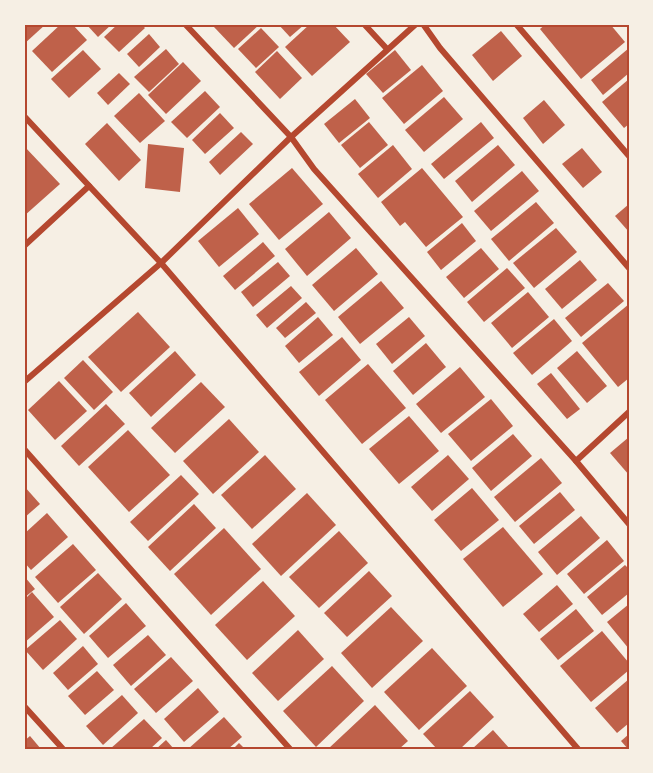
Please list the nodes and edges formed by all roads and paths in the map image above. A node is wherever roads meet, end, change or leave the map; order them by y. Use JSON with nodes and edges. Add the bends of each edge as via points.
{"nodes":[{"id":1,"x":185,"y":24,"type":"edge"},
{"id":2,"x":364,"y":24,"type":"edge"},
{"id":3,"x":416,"y":24,"type":"edge"},
{"id":4,"x":423,"y":24,"type":"edge"},
{"id":5,"x":516,"y":24,"type":"edge"},
{"id":6,"x":387,"y":49,"type":"junction"},
{"id":7,"x":24,"y":116,"type":"edge"},
{"id":8,"x":291,"y":137,"type":"junction"},
{"id":9,"x":629,"y":156,"type":"edge"},
{"id":10,"x":89,"y":186,"type":"junction"},
{"id":11,"x":24,"y":246,"type":"edge"},
{"id":12,"x":161,"y":263,"type":"junction"},
{"id":13,"x":629,"y":268,"type":"edge"},
{"id":14,"x":24,"y":382,"type":"edge"},
{"id":15,"x":629,"y":412,"type":"edge"},
{"id":16,"x":24,"y":449,"type":"edge"},
{"id":17,"x":576,"y":461,"type":"junction"},
{"id":18,"x":629,"y":524,"type":"edge"},
{"id":19,"x":24,"y":706,"type":"edge"},
{"id":20,"x":63,"y":749,"type":"edge"},
{"id":21,"x":290,"y":749,"type":"edge"},
{"id":22,"x":578,"y":749,"type":"edge"}],
"edges":[{"from":1,"to":8,"type":"street"},
{"from":2,"to":6,"type":"street"},
{"from":3,"to":6,"type":"street"},
{"from":4,"to":13,"type":"street"},
{"from":5,"to":9,"type":"street"},
{"from":6,"to":8,"type":"street"},
{"from":7,"to":10,"type":"street"},
{"from":8,"to":12,"type":"street"},
{"from":8,"to":17,"type":"street","via":[[314,169]]},
{"from":10,"to":11,"type":"street"},
{"from":10,"to":12,"type":"street"},
{"from":12,"to":14,"type":"street"},
{"from":12,"to":22,"type":"street"},
{"from":15,"to":17,"type":"street"},
{"from":16,"to":21,"type":"street"},
{"from":17,"to":18,"type":"street"},
{"from":19,"to":20,"type":"street"}]}
